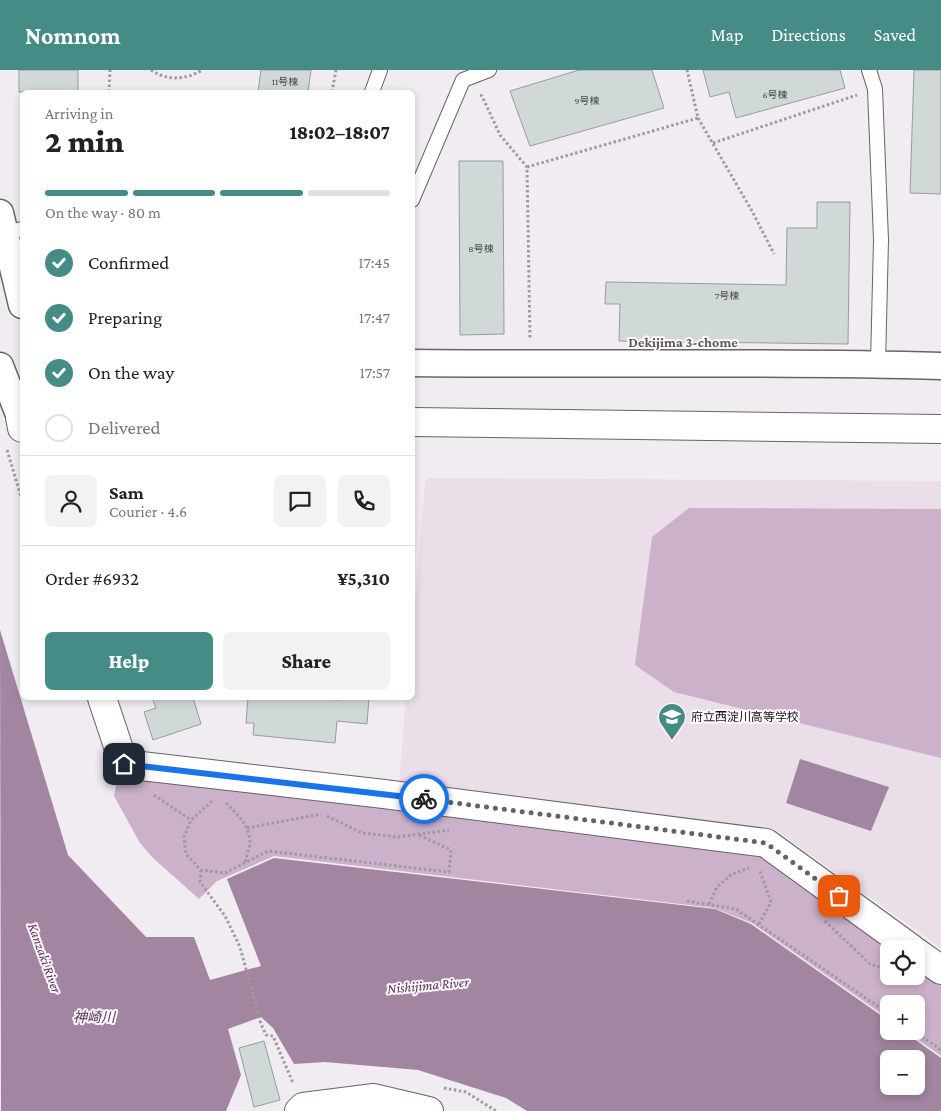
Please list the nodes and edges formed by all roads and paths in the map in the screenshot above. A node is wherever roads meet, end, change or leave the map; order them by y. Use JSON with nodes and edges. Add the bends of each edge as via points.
{"nodes":[{"id":1,"x":110,"y":70,"type":"edge"},
{"id":2,"x":151,"y":70,"type":"edge"},
{"id":3,"x":202,"y":70,"type":"edge"},
{"id":4,"x":336,"y":70,"type":"edge"},
{"id":5,"x":380,"y":70,"type":"edge"},
{"id":6,"x":488,"y":70,"type":"edge"},
{"id":7,"x":687,"y":70,"type":"edge"},
{"id":8,"x":869,"y":70,"type":"edge"},
{"id":9,"x":463,"y":80,"type":"junction"},
{"id":10,"x":874,"y":89,"type":"junction"},
{"id":11,"x":109,"y":90,"type":"edge"},
{"id":12,"x":332,"y":90,"type":"edge"},
{"id":13,"x":373,"y":90,"type":"edge"},
{"id":14,"x":698,"y":118,"type":"junction"},
{"id":15,"x":714,"y":143,"type":"junction"},
{"id":16,"x":527,"y":167,"type":"junction"},
{"id":17,"x":415,"y":193,"type":"edge"},
{"id":18,"x":9,"y":225,"type":"edge"},
{"id":19,"x":774,"y":254,"type":"dead end"},
{"id":20,"x":20,"y":293,"type":"edge"},
{"id":21,"x":415,"y":363,"type":"edge"},
{"id":22,"x":531,"y":364,"type":"junction"},
{"id":23,"x":878,"y":364,"type":"junction"},
{"id":24,"x":0,"y":366,"type":"edge"},
{"id":25,"x":941,"y":366,"type":"edge"},
{"id":26,"x":415,"y":422,"type":"edge"},
{"id":27,"x":18,"y":427,"type":"edge"},
{"id":28,"x":941,"y":429,"type":"edge"},
{"id":29,"x":20,"y":464,"type":"edge"},
{"id":30,"x":103,"y":700,"type":"edge"},
{"id":31,"x":152,"y":793,"type":"dead end"},
{"id":32,"x":218,"y":796,"type":"dead end"},
{"id":33,"x":225,"y":802,"type":"dead end"},
{"id":34,"x":315,"y":812,"type":"dead end"},
{"id":35,"x":324,"y":814,"type":"junction"},
{"id":36,"x":191,"y":820,"type":"junction"},
{"id":37,"x":247,"y":828,"type":"junction"},
{"id":38,"x":453,"y":830,"type":"dead end"},
{"id":39,"x":418,"y":835,"type":"junction"},
{"id":40,"x":245,"y":863,"type":"junction"},
{"id":41,"x":749,"y":868,"type":"dead end"},
{"id":42,"x":201,"y":870,"type":"junction"},
{"id":43,"x":766,"y":870,"type":"dead end"},
{"id":44,"x":687,"y":901,"type":"dead end"},
{"id":45,"x":709,"y":904,"type":"junction"},
{"id":46,"x":823,"y":918,"type":"dead end"},
{"id":47,"x":759,"y":924,"type":"junction"},
{"id":48,"x":900,"y":940,"type":"edge"},
{"id":49,"x":925,"y":958,"type":"edge"},
{"id":50,"x":880,"y":967,"type":"edge"},
{"id":51,"x":941,"y":970,"type":"edge"},
{"id":52,"x":880,"y":1008,"type":"edge"},
{"id":53,"x":925,"y":1039,"type":"edge"},
{"id":54,"x":941,"y":1050,"type":"edge"},
{"id":55,"x":301,"y":1109,"type":"edge"},
{"id":56,"x":429,"y":1111,"type":"edge"}],
"edges":[{"from":1,"to":11,"type":"path"},
{"from":2,"to":3,"type":"path","via":[[178,78]]},
{"from":4,"to":12,"type":"path"},
{"from":5,"to":13,"type":"lane"},
{"from":6,"to":9,"type":"lane"},
{"from":7,"to":14,"type":"path"},
{"from":8,"to":10,"type":"lane"},
{"from":9,"to":16,"type":"path","via":[[482,96],[500,135]]},
{"from":9,"to":17,"type":"lane"},
{"from":10,"to":15,"type":"path"},
{"from":10,"to":23,"type":"lane","via":[[881,240]]},
{"from":14,"to":15,"type":"path"},
{"from":14,"to":16,"type":"path"},
{"from":15,"to":19,"type":"path"},
{"from":16,"to":22,"type":"path"},
{"from":18,"to":20,"type":"street"},
{"from":21,"to":22,"type":"street"},
{"from":22,"to":23,"type":"street"},
{"from":23,"to":25,"type":"street"},
{"from":24,"to":27,"type":"street"},
{"from":26,"to":28,"type":"street"},
{"from":27,"to":29,"type":"path"},
{"from":30,"to":48,"type":"street","via":[[124,764],[766,843]]},
{"from":31,"to":36,"type":"path"},
{"from":32,"to":36,"type":"path"},
{"from":33,"to":37,"type":"path"},
{"from":34,"to":35,"type":"path"},
{"from":35,"to":37,"type":"path"},
{"from":35,"to":39,"type":"path","via":[[362,833],[398,837]]},
{"from":36,"to":42,"type":"path","via":[[184,838],[186,854]]},
{"from":37,"to":40,"type":"path","via":[[250,844]]},
{"from":38,"to":39,"type":"path"},
{"from":39,"to":40,"type":"path","via":[[451,850],[449,872],[268,851]]},
{"from":40,"to":42,"type":"path","via":[[225,873]]},
{"from":41,"to":45,"type":"path","via":[[732,874],[717,887]]},
{"from":42,"to":55,"type":"path","via":[[200,882],[225,916],[240,947],[261,1024],[266,1035],[273,1036]]},
{"from":43,"to":47,"type":"path","via":[[758,865],[771,902]]},
{"from":44,"to":45,"type":"path"},
{"from":45,"to":47,"type":"path","via":[[736,909]]},
{"from":46,"to":50,"type":"path","via":[[870,964]]},
{"from":47,"to":52,"type":"path"},
{"from":49,"to":51,"type":"street"},
{"from":53,"to":54,"type":"path"},
{"from":55,"to":56,"type":"street","via":[[374,1098]]}]}
